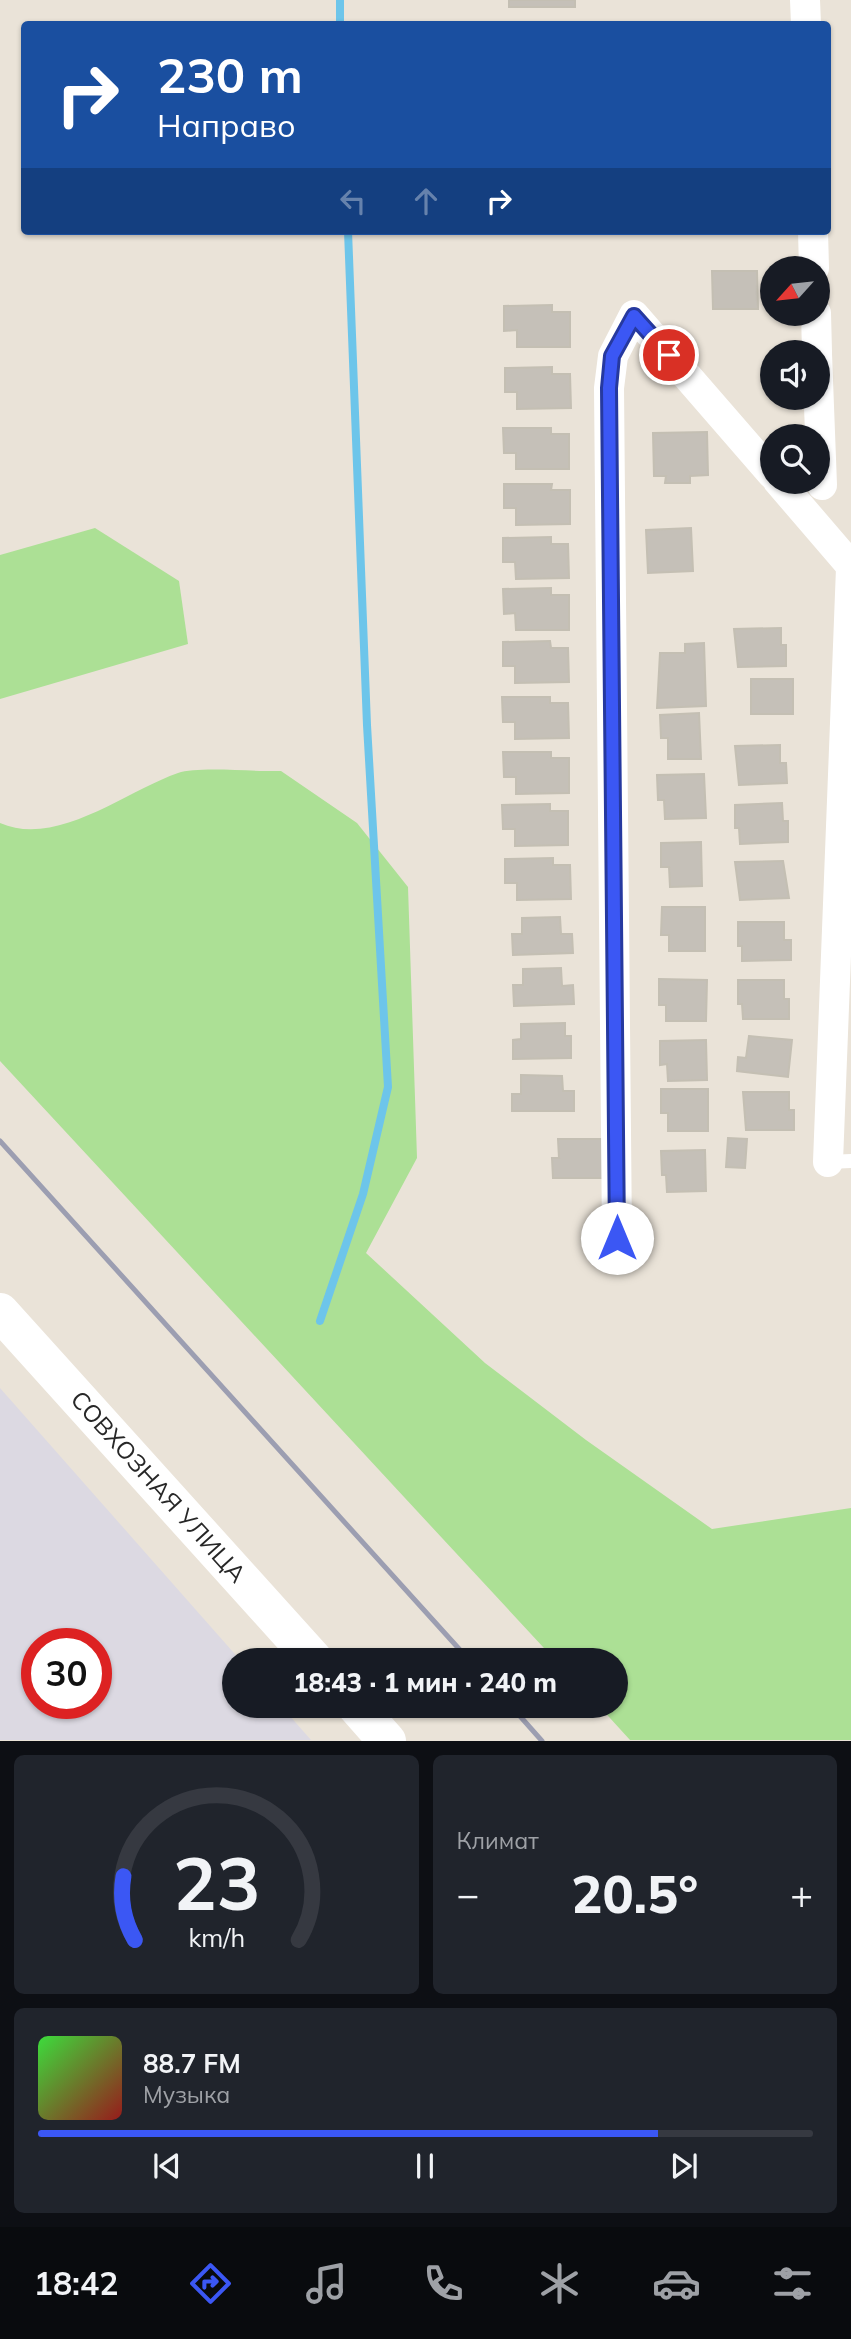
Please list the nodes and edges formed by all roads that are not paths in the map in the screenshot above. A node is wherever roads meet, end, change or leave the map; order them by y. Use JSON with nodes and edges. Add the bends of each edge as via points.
{"nodes":[{"id":1,"x":805,"y":0,"type":"edge"},
{"id":2,"x":806,"y":21,"type":"edge"},
{"id":3,"x":813,"y":235,"type":"edge"},
{"id":4,"x":814,"y":256,"type":"edge"},
{"id":5,"x":760,"y":460,"type":"edge"},
{"id":6,"x":789,"y":494,"type":"edge"},
{"id":7,"x":851,"y":567,"type":"edge"},
{"id":8,"x":840,"y":1161,"type":"edge"},
{"id":9,"x":617,"y":1238,"type":"dead end"},
{"id":10,"x":0,"y":1312,"type":"edge"},
{"id":11,"x":303,"y":1648,"type":"edge"},
{"id":12,"x":367,"y":1718,"type":"edge"},
{"id":13,"x":387,"y":1741,"type":"edge"}],
"edges":[{"from":1,"to":2,"type":"street"},
{"from":3,"to":4,"type":"street"},
{"from":5,"to":9,"type":"street","via":[[634,316],[612,356],[609,388]]},
{"from":6,"to":7,"type":"street"},
{"from":7,"to":8,"type":"street"},
{"from":10,"to":11,"type":"street","name":"СОВХОЗНАЯ УЛИЦА"},
{"from":12,"to":13,"type":"street"}]}
